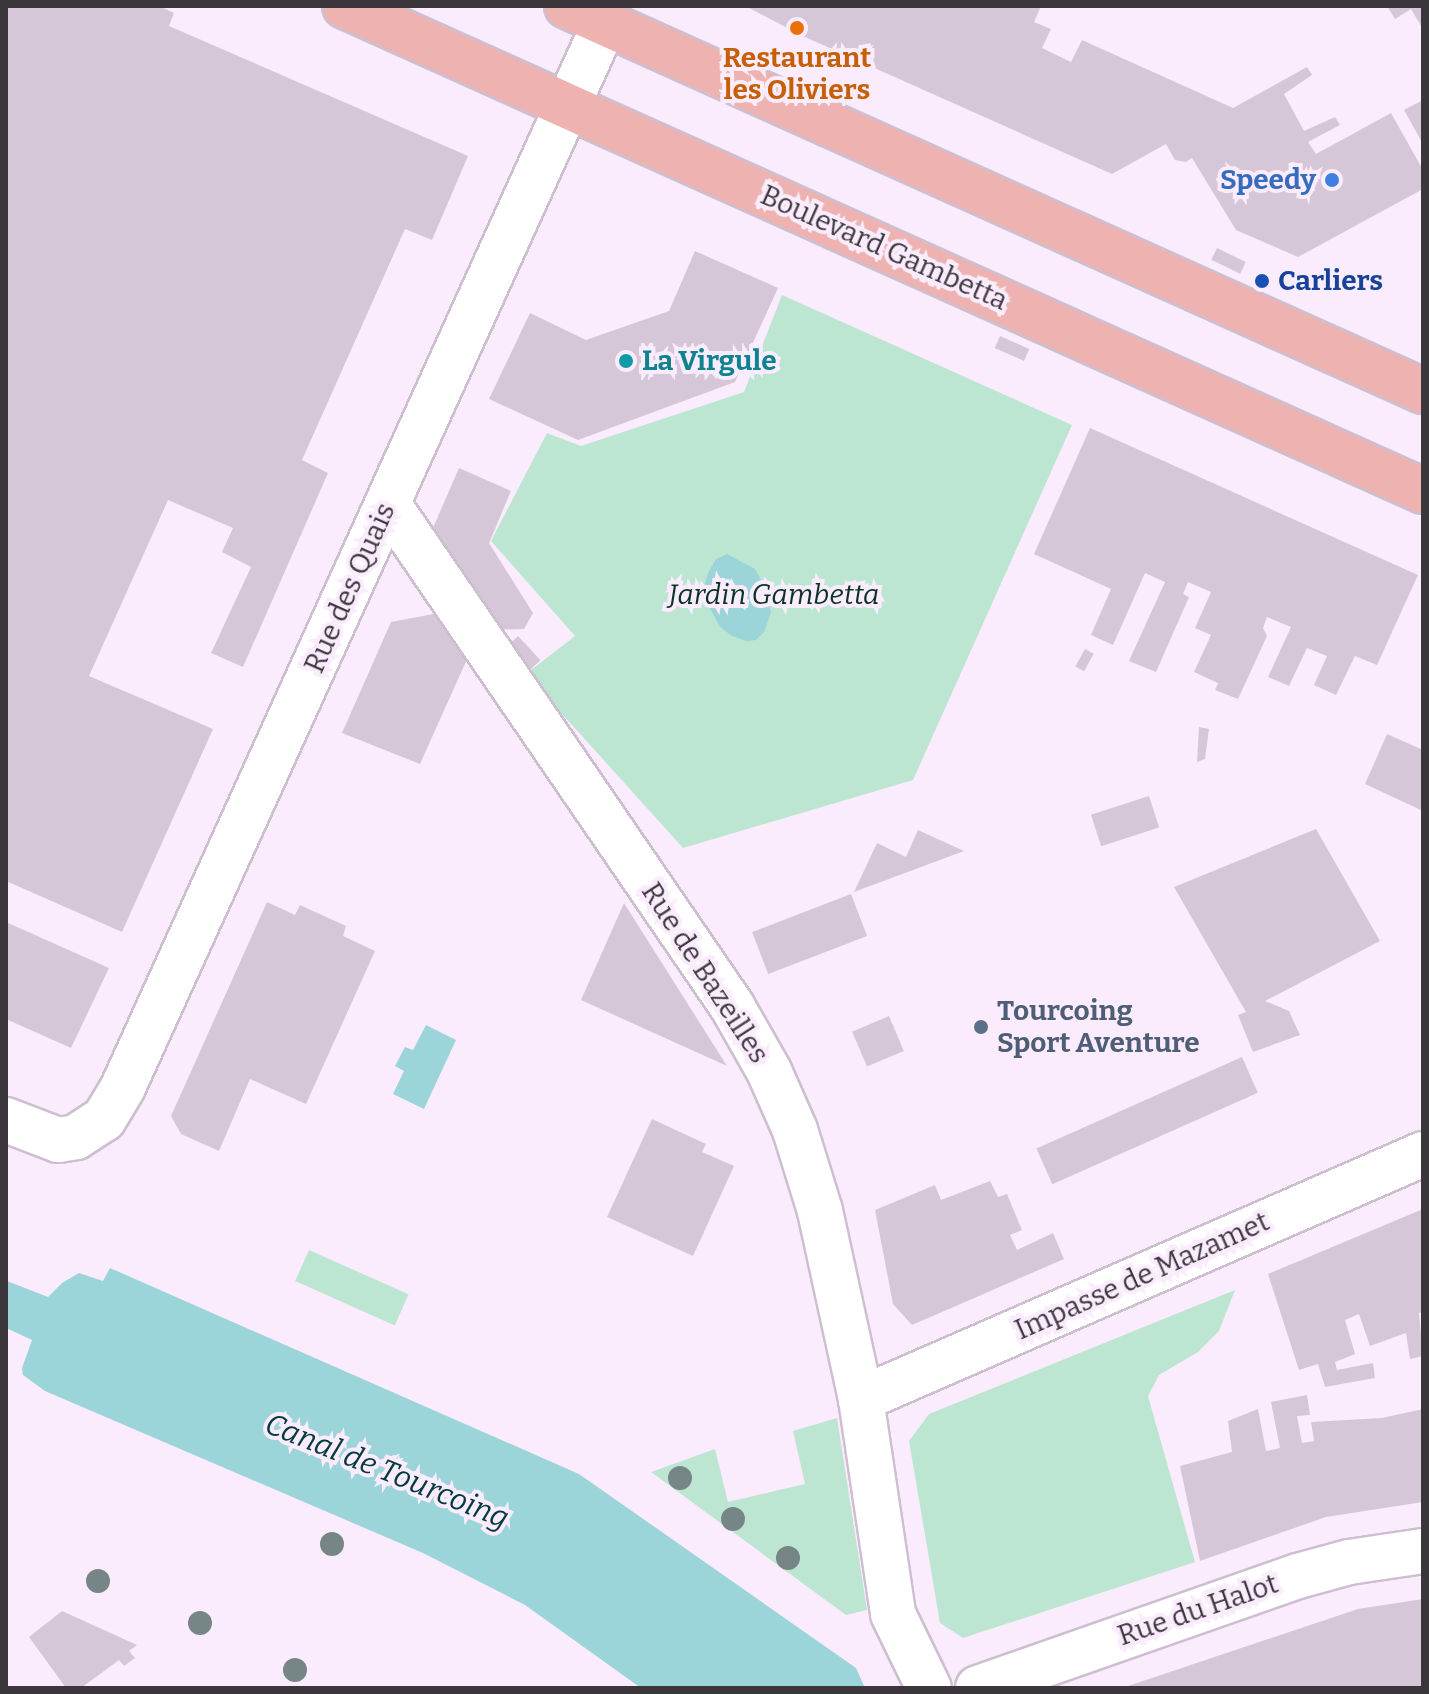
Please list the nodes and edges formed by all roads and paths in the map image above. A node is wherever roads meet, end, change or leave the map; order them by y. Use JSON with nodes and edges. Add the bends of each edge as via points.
{"nodes":[{"id":1,"x":345,"y":6,"type":"edge"},
{"id":2,"x":586,"y":14,"type":"edge"},
{"id":3,"x":568,"y":105,"type":"junction"},
{"id":4,"x":1423,"y":391,"type":"edge"},
{"id":5,"x":1423,"y":491,"type":"edge"},
{"id":6,"x":388,"y":504,"type":"junction"},
{"id":7,"x":6,"y":1120,"type":"edge"},
{"id":8,"x":1423,"y":1154,"type":"edge"},
{"id":9,"x":861,"y":1399,"type":"junction"},
{"id":10,"x":1423,"y":1551,"type":"edge"},
{"id":11,"x":929,"y":1688,"type":"edge"},
{"id":12,"x":978,"y":1688,"type":"edge"}],
"edges":[{"from":1,"to":3,"type":"main road","name":"Boulevard Gambetta"},
{"from":2,"to":3,"type":"street","name":"Rue des Quais"},
{"from":2,"to":4,"type":"main road"},
{"from":3,"to":5,"type":"main road","name":"Boulevard Gambetta"},
{"from":3,"to":6,"type":"street","name":"Rue des Quais"},
{"from":6,"to":7,"type":"street","name":"Rue des Quais","via":[[104,1119],[76,1137],[58,1140]]},
{"from":6,"to":9,"type":"street","name":"Rue de Bazeilles","via":[[732,1006],[769,1071],[795,1130],[820,1211]]},
{"from":8,"to":9,"type":"street","name":"Impasse de Mazamet"},
{"from":9,"to":11,"type":"street","name":"Rue de Bazeilles","via":[[893,1614]]},
{"from":10,"to":12,"type":"street","name":"Rue du Halot","via":[[1298,1576]]}]}
